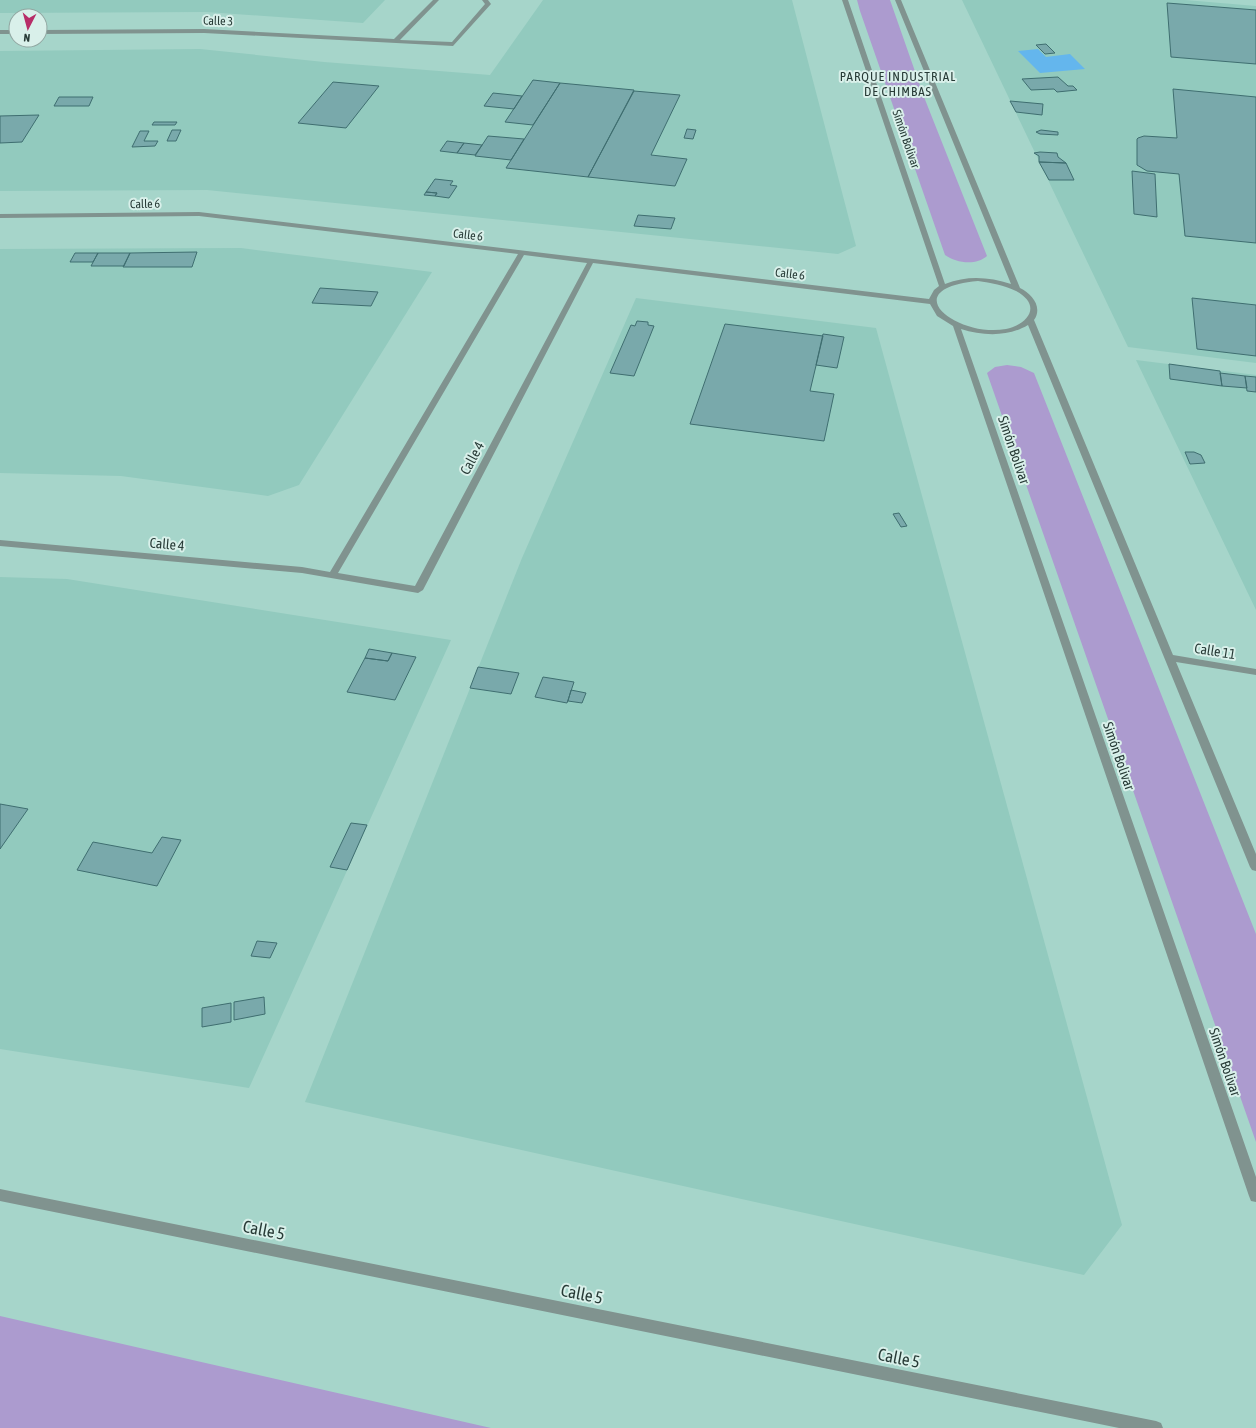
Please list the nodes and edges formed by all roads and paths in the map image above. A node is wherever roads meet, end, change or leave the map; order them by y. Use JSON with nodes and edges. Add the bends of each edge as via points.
{"nodes":[{"id":1,"x":436,"y":0,"type":"edge"},
{"id":2,"x":485,"y":0,"type":"edge"},
{"id":3,"x":845,"y":0,"type":"edge"},
{"id":4,"x":898,"y":0,"type":"edge"},
{"id":5,"x":48,"y":32,"type":"edge"},
{"id":6,"x":395,"y":41,"type":"junction"},
{"id":7,"x":0,"y":216,"type":"edge"},
{"id":8,"x":522,"y":252,"type":"junction"},
{"id":9,"x":591,"y":261,"type":"junction"},
{"id":10,"x":943,"y":286,"type":"junction"},
{"id":11,"x":1017,"y":289,"type":"junction"},
{"id":12,"x":933,"y":302,"type":"junction"},
{"id":13,"x":1030,"y":320,"type":"junction"},
{"id":14,"x":956,"y":325,"type":"junction"},
{"id":15,"x":0,"y":543,"type":"edge"},
{"id":16,"x":332,"y":576,"type":"junction"},
{"id":17,"x":1170,"y":658,"type":"junction"},
{"id":18,"x":1256,"y":672,"type":"edge"},
{"id":19,"x":1256,"y":867,"type":"edge"},
{"id":20,"x":0,"y":1195,"type":"edge"},
{"id":21,"x":1256,"y":1196,"type":"edge"},
{"id":22,"x":1156,"y":1428,"type":"edge"}],
"edges":[{"from":1,"to":6,"type":"street"},
{"from":2,"to":6,"type":"street","name":"Calle 3","via":[[488,4],[453,44]]},
{"from":3,"to":10,"type":"street","name":"Simón Bolivar"},
{"from":4,"to":11,"type":"street"},
{"from":5,"to":6,"type":"street","name":"Calle 3","via":[[204,31]]},
{"from":7,"to":8,"type":"street","name":"Calle 6","via":[[199,214]]},
{"from":8,"to":9,"type":"street","name":"Calle 6"},
{"from":8,"to":16,"type":"street"},
{"from":9,"to":12,"type":"street","name":"Calle 6"},
{"from":9,"to":16,"type":"street","name":"Calle 4","via":[[418,590]]},
{"from":10,"to":11,"type":"street","via":[[965,280],[978,280],[992,281]]},
{"from":10,"to":12,"type":"street","via":[[934,296]]},
{"from":11,"to":13,"type":"street","via":[[1032,301],[1034,314]]},
{"from":12,"to":14,"type":"street","via":[[940,314]]},
{"from":13,"to":14,"type":"street","via":[[1017,328],[998,332],[970,330]]},
{"from":13,"to":17,"type":"street"},
{"from":14,"to":21,"type":"street","name":"Simón Bolivar"},
{"from":15,"to":16,"type":"street","name":"Calle 4","via":[[302,570]]},
{"from":17,"to":18,"type":"street","name":"Calle 11"},
{"from":17,"to":19,"type":"street"},
{"from":20,"to":22,"type":"street","name":"Calle 5"}]}
